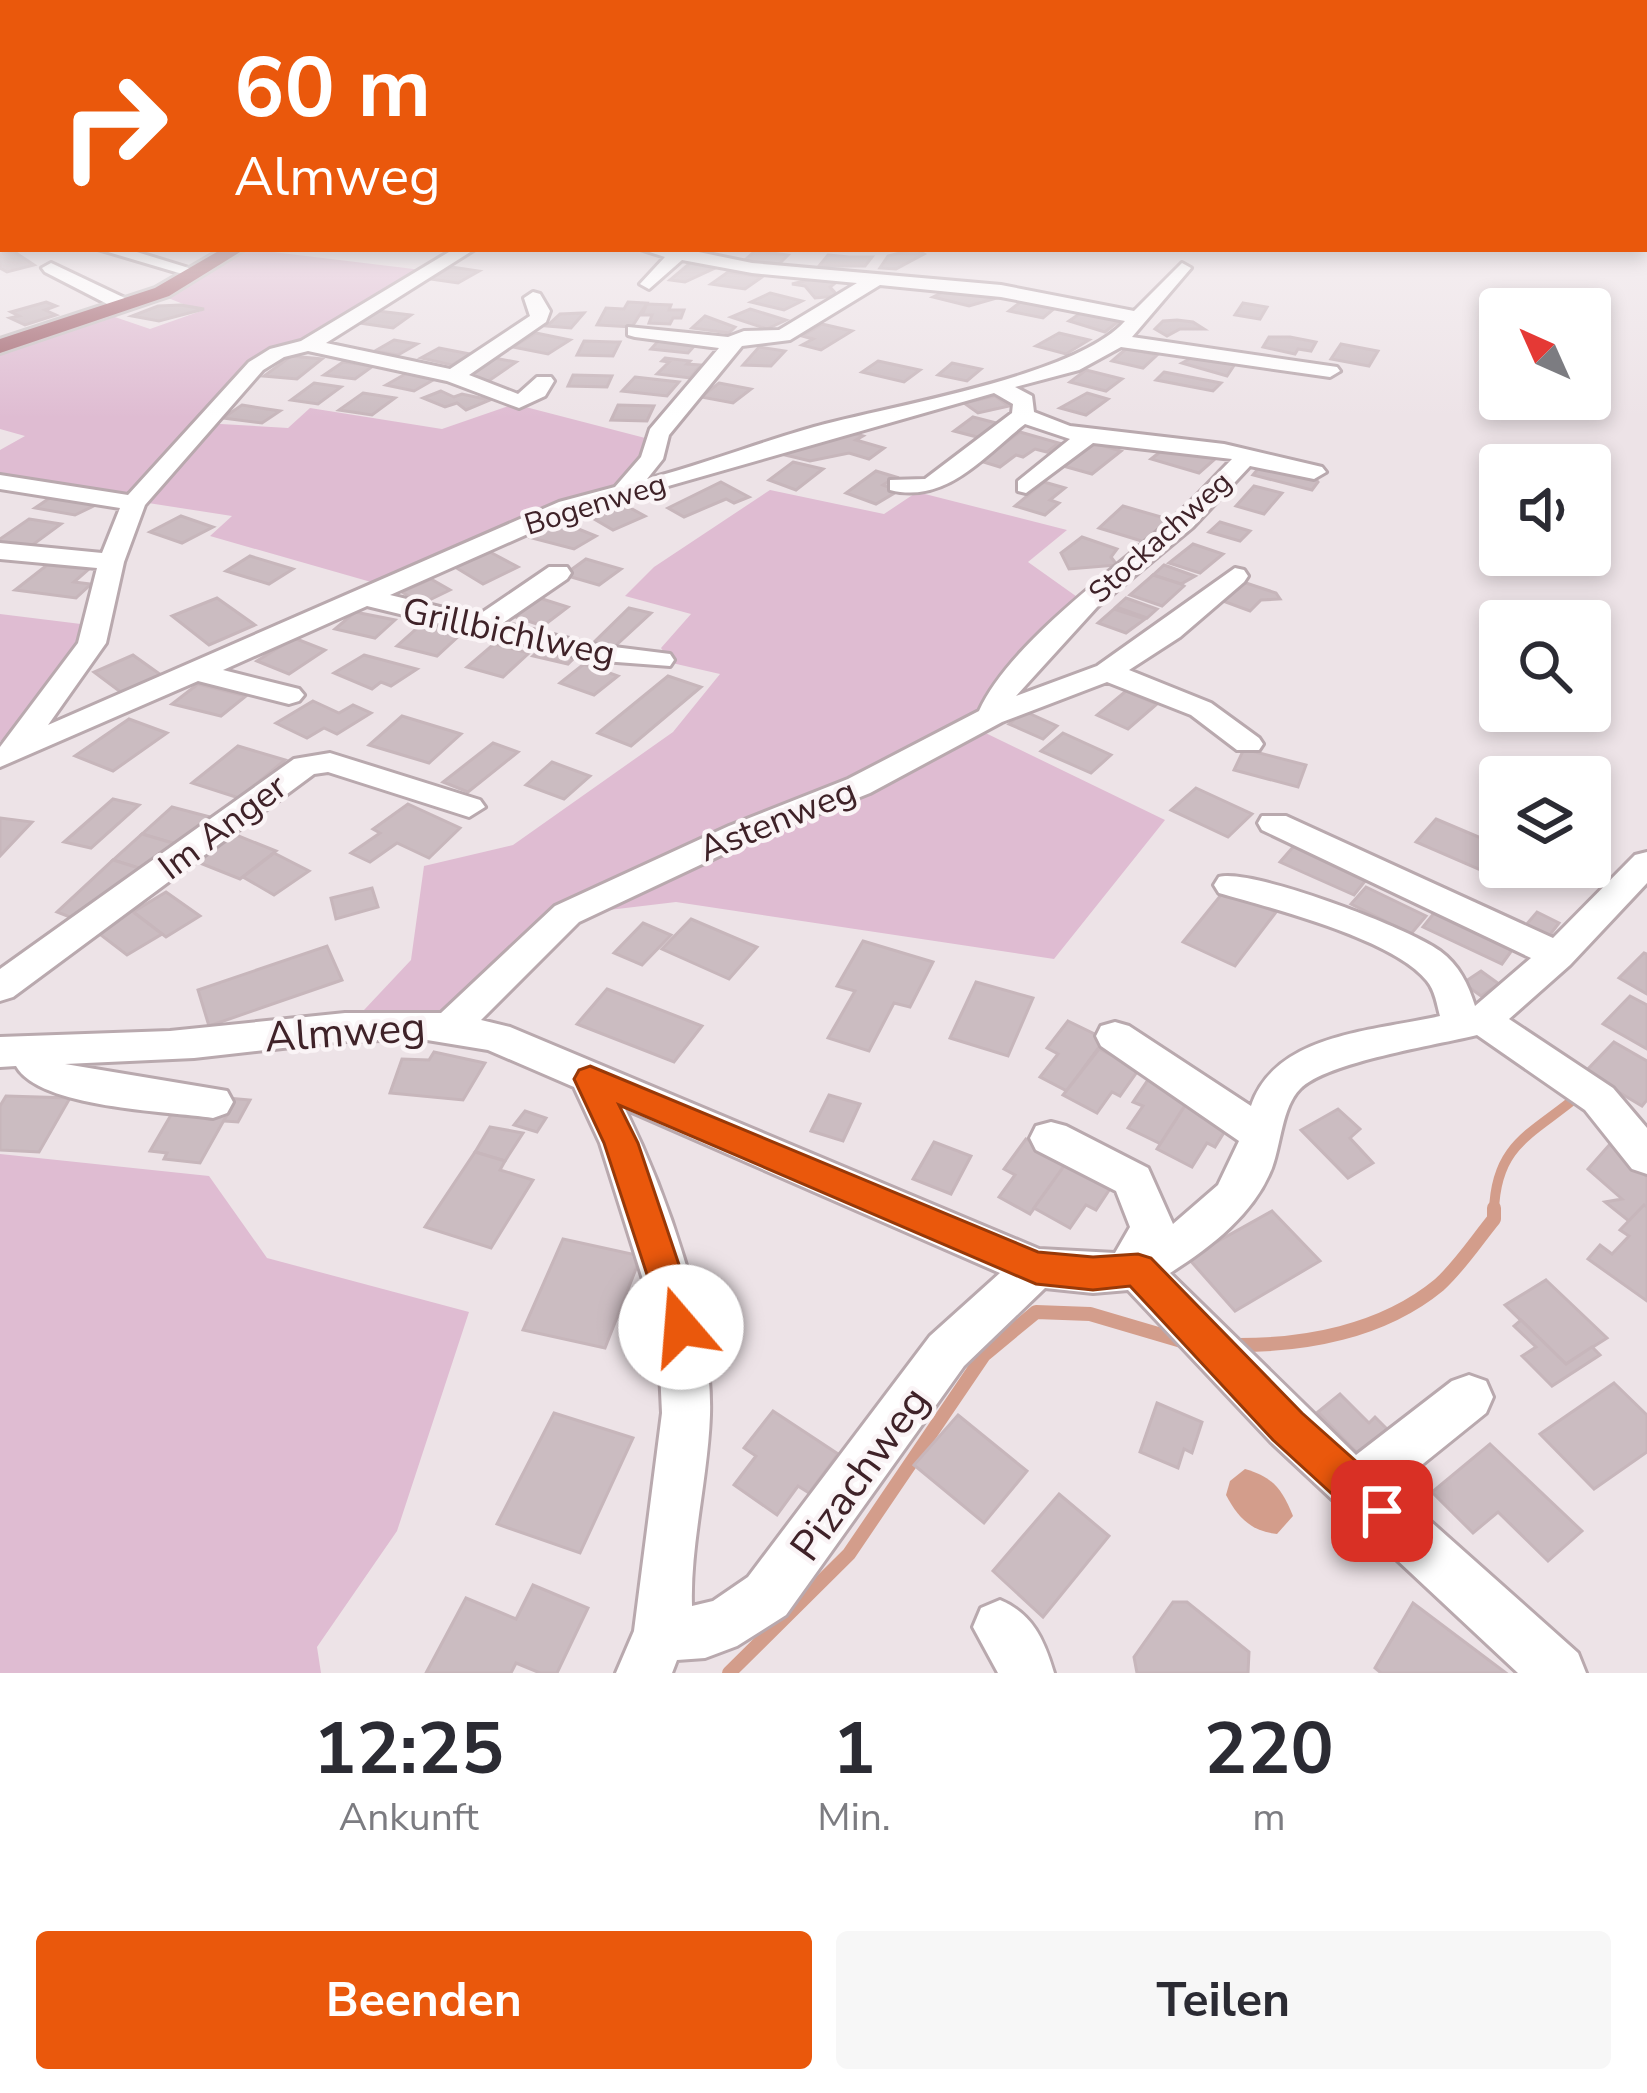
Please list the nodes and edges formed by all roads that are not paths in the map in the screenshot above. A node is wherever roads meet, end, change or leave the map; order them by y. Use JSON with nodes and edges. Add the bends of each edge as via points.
{"nodes":[{"id":1,"x":155,"y":262,"type":"edge"},
{"id":2,"x":214,"y":262,"type":"edge"},
{"id":3,"x":444,"y":262,"type":"edge"},
{"id":4,"x":671,"y":262,"type":"edge"},
{"id":5,"x":723,"y":262,"type":"edge"},
{"id":6,"x":926,"y":262,"type":"dead end"},
{"id":7,"x":51,"y":268,"type":"dead end"},
{"id":8,"x":1182,"y":268,"type":"dead end"},
{"id":9,"x":196,"y":273,"type":"junction"},
{"id":10,"x":886,"y":280,"type":"junction"},
{"id":11,"x":650,"y":284,"type":"dead end"},
{"id":12,"x":533,"y":298,"type":"dead end"},
{"id":13,"x":124,"y":305,"type":"junction"},
{"id":14,"x":1138,"y":318,"type":"junction"},
{"id":15,"x":635,"y":331,"type":"dead end"},
{"id":16,"x":1118,"y":341,"type":"junction"},
{"id":17,"x":732,"y":343,"type":"junction"},
{"id":18,"x":308,"y":345,"type":"junction"},
{"id":19,"x":0,"y":346,"type":"edge"},
{"id":20,"x":1189,"y":350,"type":"junction"},
{"id":21,"x":1162,"y":371,"type":"dead end"},
{"id":22,"x":1330,"y":371,"type":"dead end"},
{"id":23,"x":453,"y":376,"type":"junction"},
{"id":24,"x":544,"y":381,"type":"dead end"},
{"id":25,"x":1001,"y":388,"type":"junction"},
{"id":26,"x":1022,"y":415,"type":"junction"},
{"id":27,"x":1090,"y":434,"type":"junction"},
{"id":28,"x":1246,"y":458,"type":"junction"},
{"id":29,"x":1314,"y":472,"type":"dead end"},
{"id":30,"x":0,"y":482,"type":"edge"},
{"id":31,"x":898,"y":485,"type":"dead end"},
{"id":32,"x":1026,"y":486,"type":"dead end"},
{"id":33,"x":626,"y":490,"type":"junction"},
{"id":34,"x":134,"y":503,"type":"junction"},
{"id":35,"x":0,"y":551,"type":"edge"},
{"id":36,"x":111,"y":562,"type":"junction"},
{"id":37,"x":558,"y":573,"type":"dead end"},
{"id":38,"x":1235,"y":576,"type":"dead end"},
{"id":39,"x":360,"y":596,"type":"junction"},
{"id":40,"x":479,"y":627,"type":"junction"},
{"id":41,"x":660,"y":660,"type":"dead end"},
{"id":42,"x":1119,"y":665,"type":"junction"},
{"id":43,"x":192,"y":671,"type":"junction"},
{"id":44,"x":289,"y":695,"type":"dead end"},
{"id":45,"x":992,"y":716,"type":"junction"},
{"id":46,"x":1248,"y":744,"type":"dead end"},
{"id":47,"x":5,"y":752,"type":"edge"},
{"id":48,"x":469,"y":807,"type":"dead end"},
{"id":49,"x":1274,"y":823,"type":"dead end"},
{"id":50,"x":1647,"y":863,"type":"edge"},
{"id":51,"x":1231,"y":885,"type":"dead end"},
{"id":52,"x":1557,"y":956,"type":"junction"},
{"id":53,"x":0,"y":988,"type":"edge"},
{"id":54,"x":1472,"y":1023,"type":"junction"},
{"id":55,"x":452,"y":1025,"type":"junction"},
{"id":56,"x":1115,"y":1036,"type":"dead end"},
{"id":57,"x":17,"y":1051,"type":"edge"},
{"id":58,"x":590,"y":1079,"type":"junction"},
{"id":59,"x":213,"y":1102,"type":"dead end"},
{"id":60,"x":1261,"y":1134,"type":"junction"},
{"id":61,"x":1051,"y":1138,"type":"dead end"},
{"id":62,"x":1647,"y":1157,"type":"edge"},
{"id":63,"x":1036,"y":1268,"type":"junction"},
{"id":64,"x":1138,"y":1270,"type":"junction"},
{"id":65,"x":1469,"y":1397,"type":"dead end"},
{"id":66,"x":1355,"y":1487,"type":"junction"},
{"id":67,"x":652,"y":1653,"type":"edge"},
{"id":68,"x":1558,"y":1673,"type":"edge"}],
"edges":[{"from":1,"to":9,"type":"street"},
{"from":2,"to":9,"type":"main road"},
{"from":3,"to":18,"type":"street"},
{"from":4,"to":11,"type":"street"},
{"from":5,"to":10,"type":"street"},
{"from":6,"to":10,"type":"street"},
{"from":7,"to":13,"type":"street"},
{"from":8,"to":14,"type":"street","name":"Bogenweg"},
{"from":9,"to":13,"type":"main road"},
{"from":10,"to":14,"type":"street","via":[[1001,291]]},
{"from":10,"to":17,"type":"street","via":[[783,336]]},
{"from":12,"to":23,"type":"street","via":[[538,318]]},
{"from":13,"to":19,"type":"main road"},
{"from":14,"to":16,"type":"street","name":"Bogenweg"},
{"from":15,"to":17,"type":"street"},
{"from":16,"to":20,"type":"street"},
{"from":16,"to":25,"type":"street","name":"Bogenweg","via":[[1063,370]]},
{"from":17,"to":33,"type":"street","via":[[658,434],[652,459]]},
{"from":18,"to":23,"type":"street"},
{"from":18,"to":34,"type":"street","via":[[256,366]]},
{"from":20,"to":21,"type":"street"},
{"from":20,"to":22,"type":"street"},
{"from":23,"to":24,"type":"street","via":[[519,402]]},
{"from":25,"to":26,"type":"street","via":[[1025,403]]},
{"from":25,"to":33,"type":"street","name":"Bogenweg"},
{"from":26,"to":27,"type":"street","name":"Stockachweg"},
{"from":26,"to":31,"type":"street","via":[[933,484]]},
{"from":27,"to":28,"type":"street","name":"Stockachweg"},
{"from":27,"to":32,"type":"street"},
{"from":28,"to":29,"type":"street"},
{"from":28,"to":45,"type":"street","name":"Stockachweg","via":[[1088,601],[1000,696]]},
{"from":30,"to":34,"type":"street"},
{"from":33,"to":39,"type":"street","name":"Bogenweg"},
{"from":34,"to":36,"type":"street"},
{"from":35,"to":36,"type":"street"},
{"from":36,"to":47,"type":"street","via":[[92,644]]},
{"from":37,"to":40,"type":"street"},
{"from":38,"to":42,"type":"street","name":"Astenweg"},
{"from":39,"to":40,"type":"street","name":"Grillbichlweg"},
{"from":39,"to":43,"type":"street","name":"Bogenweg"},
{"from":40,"to":41,"type":"street","name":"Grillbichlweg"},
{"from":42,"to":45,"type":"street","name":"Astenweg"},
{"from":42,"to":46,"type":"street"},
{"from":43,"to":44,"type":"street"},
{"from":43,"to":47,"type":"street","name":"Bogenweg"},
{"from":45,"to":55,"type":"street","name":"Astenweg","via":[[859,786],[567,914]]},
{"from":48,"to":53,"type":"street","name":"Im Anger","via":[[330,762],[305,766]]},
{"from":49,"to":52,"type":"street"},
{"from":50,"to":52,"type":"street"},
{"from":51,"to":54,"type":"street","via":[[1415,952],[1441,970]]},
{"from":52,"to":54,"type":"street"},
{"from":54,"to":60,"type":"street","via":[[1301,1067],[1280,1083]]},
{"from":54,"to":62,"type":"street","via":[[1599,1099]]},
{"from":55,"to":57,"type":"street","name":"Almweg"},
{"from":55,"to":58,"type":"street","name":"Almweg"},
{"from":56,"to":60,"type":"street"},
{"from":57,"to":59,"type":"street","via":[[61,1081]]},
{"from":58,"to":63,"type":"street","name":"Almweg"},
{"from":58,"to":67,"type":"street","name":"Pizachweg","via":[[621,1143],[681,1327],[686,1413]]},
{"from":60,"to":64,"type":"street","via":[[1233,1198]]},
{"from":61,"to":64,"type":"street","via":[[1132,1180],[1153,1228],[1137,1253]]},
{"from":63,"to":64,"type":"street","name":"Almweg"},
{"from":63,"to":67,"type":"street","name":"Pizachweg","via":[[947,1351],[767,1596],[729,1625]]},
{"from":64,"to":66,"type":"street"},
{"from":65,"to":66,"type":"street"},
{"from":66,"to":68,"type":"street"}]}
